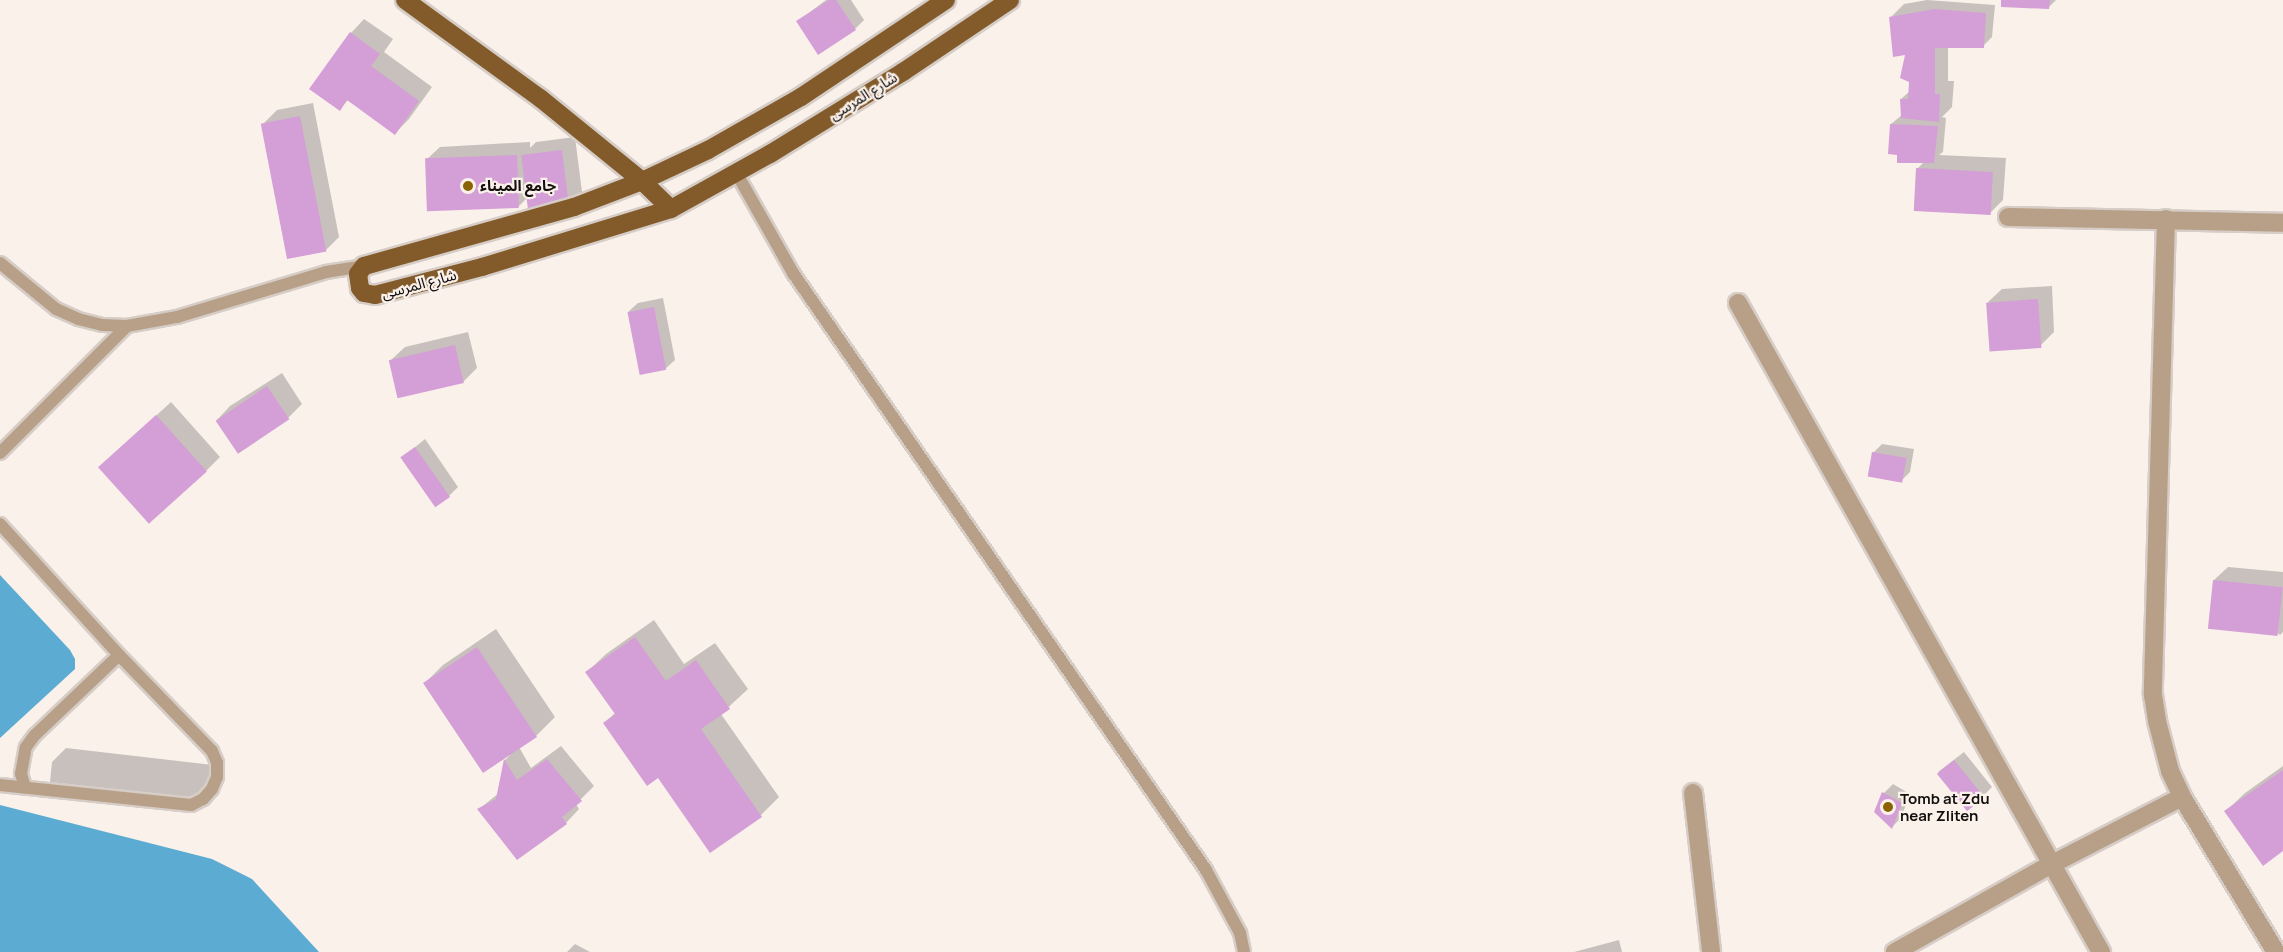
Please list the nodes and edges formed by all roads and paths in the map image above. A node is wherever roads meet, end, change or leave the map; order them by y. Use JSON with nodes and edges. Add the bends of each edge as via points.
{"nodes":[{"id":1,"x":405,"y":0,"type":"edge"},
{"id":2,"x":946,"y":0,"type":"edge"},
{"id":3,"x":1010,"y":0,"type":"edge"},
{"id":4,"x":737,"y":174,"type":"junction"},
{"id":5,"x":642,"y":181,"type":"junction"},
{"id":6,"x":671,"y":209,"type":"junction"},
{"id":7,"x":2008,"y":217,"type":"dead end"},
{"id":8,"x":2166,"y":219,"type":"junction"},
{"id":9,"x":2283,"y":223,"type":"edge"},
{"id":10,"x":0,"y":263,"type":"edge"},
{"id":11,"x":364,"y":266,"type":"junction"},
{"id":12,"x":1738,"y":303,"type":"dead end"},
{"id":13,"x":127,"y":326,"type":"junction"},
{"id":14,"x":0,"y":453,"type":"edge"},
{"id":15,"x":0,"y":524,"type":"edge"},
{"id":16,"x":119,"y":655,"type":"junction"},
{"id":17,"x":0,"y":785,"type":"edge"},
{"id":18,"x":25,"y":787,"type":"junction"},
{"id":19,"x":1694,"y":793,"type":"dead end"},
{"id":20,"x":2182,"y":798,"type":"junction"},
{"id":21,"x":2052,"y":864,"type":"junction"},
{"id":22,"x":1244,"y":952,"type":"edge"},
{"id":23,"x":1711,"y":952,"type":"edge"},
{"id":24,"x":1895,"y":952,"type":"edge"},
{"id":25,"x":2101,"y":952,"type":"edge"},
{"id":26,"x":2276,"y":952,"type":"edge"}],
"edges":[{"from":1,"to":5,"type":"main road","via":[[540,98]]},
{"from":2,"to":5,"type":"main road","via":[[768,117]]},
{"from":3,"to":4,"type":"main road","name":"شارع المرسى","via":[[903,72]]},
{"from":4,"to":6,"type":"main road","name":"شارع المرسى"},
{"from":4,"to":22,"type":"lane","via":[[793,273],[1206,870],[1240,933]]},
{"from":5,"to":6,"type":"main road"},
{"from":5,"to":11,"type":"main road","via":[[574,207]]},
{"from":6,"to":11,"type":"main road","name":"شارع المرسى","via":[[375,295],[364,293],[357,281]]},
{"from":7,"to":8,"type":"street"},
{"from":8,"to":9,"type":"street"},
{"from":8,"to":20,"type":"street","via":[[2153,695],[2162,746]]},
{"from":10,"to":13,"type":"lane","via":[[56,309],[94,323]]},
{"from":11,"to":13,"type":"lane","via":[[326,272],[177,317]]},
{"from":12,"to":21,"type":"street"},
{"from":13,"to":14,"type":"lane"},
{"from":15,"to":16,"type":"lane"},
{"from":16,"to":18,"type":"lane","via":[[26,747],[21,774]]},
{"from":16,"to":18,"type":"lane","via":[[212,751],[217,777],[212,789],[191,805]]},
{"from":17,"to":18,"type":"lane"},
{"from":19,"to":23,"type":"street"},
{"from":20,"to":21,"type":"street"},
{"from":20,"to":26,"type":"street"},
{"from":21,"to":24,"type":"street"},
{"from":21,"to":25,"type":"street"}]}
